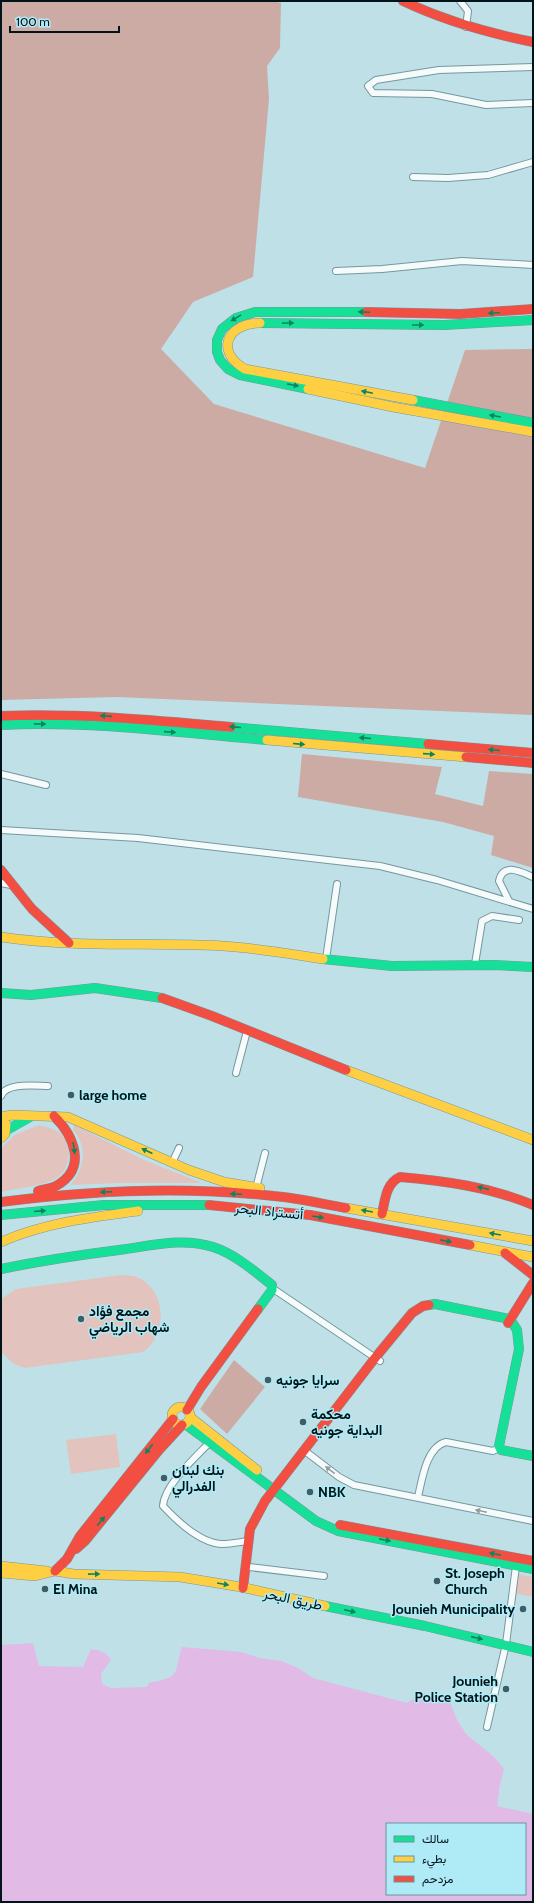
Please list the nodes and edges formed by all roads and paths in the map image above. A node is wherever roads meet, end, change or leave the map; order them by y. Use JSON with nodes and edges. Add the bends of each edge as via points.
{"nodes":[{"id":1,"x":403,"y":1,"type":"edge"},
{"id":2,"x":460,"y":1,"type":"edge"},
{"id":3,"x":466,"y":27,"type":"junction"},
{"id":4,"x":533,"y":42,"type":"edge"},
{"id":5,"x":533,"y":67,"type":"edge"},
{"id":6,"x":533,"y":103,"type":"edge"},
{"id":7,"x":533,"y":162,"type":"edge"},
{"id":8,"x":414,"y":177,"type":"dead end"},
{"id":9,"x":533,"y":265,"type":"edge"},
{"id":10,"x":336,"y":271,"type":"dead end"},
{"id":11,"x":533,"y":309,"type":"edge"},
{"id":12,"x":533,"y":320,"type":"edge"},
{"id":13,"x":533,"y":423,"type":"edge"},
{"id":14,"x":533,"y":432,"type":"edge"},
{"id":15,"x":1,"y":716,"type":"edge"},
{"id":16,"x":1,"y":725,"type":"edge"},
{"id":17,"x":533,"y":753,"type":"edge"},
{"id":18,"x":533,"y":763,"type":"edge"},
{"id":19,"x":1,"y":774,"type":"edge"},
{"id":20,"x":46,"y":785,"type":"dead end"},
{"id":21,"x":1,"y":830,"type":"edge"},
{"id":22,"x":1,"y":870,"type":"edge"},
{"id":23,"x":533,"y":877,"type":"edge"},
{"id":24,"x":1,"y":883,"type":"edge"},
{"id":25,"x":337,"y":884,"type":"dead end"},
{"id":26,"x":11,"y":886,"type":"junction"},
{"id":27,"x":508,"y":901,"type":"junction"},
{"id":28,"x":533,"y":909,"type":"edge"},
{"id":29,"x":519,"y":920,"type":"dead end"},
{"id":30,"x":1,"y":938,"type":"edge"},
{"id":31,"x":69,"y":943,"type":"junction"},
{"id":32,"x":326,"y":959,"type":"junction"},
{"id":33,"x":475,"y":964,"type":"junction"},
{"id":34,"x":533,"y":967,"type":"edge"},
{"id":35,"x":1,"y":993,"type":"edge"},
{"id":36,"x":247,"y":1031,"type":"junction"},
{"id":37,"x":236,"y":1073,"type":"dead end"},
{"id":38,"x":48,"y":1086,"type":"dead end"},
{"id":39,"x":1,"y":1096,"type":"edge"},
{"id":40,"x":30,"y":1116,"type":"junction"},
{"id":41,"x":54,"y":1116,"type":"junction"},
{"id":42,"x":1,"y":1117,"type":"edge"},
{"id":43,"x":7,"y":1130,"type":"junction"},
{"id":44,"x":1,"y":1138,"type":"edge"},
{"id":45,"x":533,"y":1140,"type":"edge"},
{"id":46,"x":179,"y":1148,"type":"dead end"},
{"id":47,"x":265,"y":1152,"type":"dead end"},
{"id":48,"x":172,"y":1163,"type":"junction"},
{"id":49,"x":256,"y":1188,"type":"junction"},
{"id":50,"x":275,"y":1196,"type":"junction"},
{"id":51,"x":1,"y":1198,"type":"edge"},
{"id":52,"x":1,"y":1202,"type":"edge"},
{"id":53,"x":165,"y":1203,"type":"junction"},
{"id":54,"x":533,"y":1205,"type":"edge"},
{"id":55,"x":382,"y":1214,"type":"junction"},
{"id":56,"x":1,"y":1215,"type":"edge"},
{"id":57,"x":533,"y":1241,"type":"edge"},
{"id":58,"x":1,"y":1242,"type":"edge"},
{"id":59,"x":504,"y":1252,"type":"junction"},
{"id":60,"x":533,"y":1257,"type":"edge"},
{"id":61,"x":1,"y":1269,"type":"edge"},
{"id":62,"x":533,"y":1275,"type":"edge"},
{"id":63,"x":533,"y":1283,"type":"edge"},
{"id":64,"x":272,"y":1288,"type":"junction"},
{"id":65,"x":509,"y":1321,"type":"junction"},
{"id":66,"x":377,"y":1359,"type":"junction"},
{"id":67,"x":185,"y":1417,"type":"junction"},
{"id":68,"x":173,"y":1419,"type":"junction"},
{"id":69,"x":210,"y":1442,"type":"junction"},
{"id":70,"x":496,"y":1449,"type":"junction"},
{"id":71,"x":307,"y":1453,"type":"junction"},
{"id":72,"x":533,"y":1456,"type":"edge"},
{"id":73,"x":533,"y":1461,"type":"edge"},
{"id":74,"x":278,"y":1490,"type":"junction"},
{"id":75,"x":418,"y":1497,"type":"junction"},
{"id":76,"x":533,"y":1522,"type":"edge"},
{"id":77,"x":251,"y":1542,"type":"junction"},
{"id":78,"x":74,"y":1550,"type":"junction"},
{"id":79,"x":533,"y":1561,"type":"edge"},
{"id":80,"x":249,"y":1563,"type":"junction"},
{"id":81,"x":1,"y":1566,"type":"edge"},
{"id":82,"x":516,"y":1566,"type":"junction"},
{"id":83,"x":533,"y":1569,"type":"edge"},
{"id":84,"x":53,"y":1572,"type":"junction"},
{"id":85,"x":1,"y":1574,"type":"edge"},
{"id":86,"x":324,"y":1576,"type":"dead end"},
{"id":87,"x":245,"y":1588,"type":"junction"},
{"id":88,"x":506,"y":1644,"type":"junction"},
{"id":89,"x":533,"y":1652,"type":"edge"},
{"id":90,"x":488,"y":1727,"type":"dead end"}],
"edges":[{"from":1,"to":3,"type":"main road"},
{"from":2,"to":3,"type":"street","via":[[466,6],[469,14]]},
{"from":3,"to":4,"type":"main road"},
{"from":5,"to":6,"type":"street","via":[[439,70],[376,80],[368,86],[373,93],[432,94],[486,105]]},
{"from":7,"to":8,"type":"street","via":[[488,175]]},
{"from":9,"to":10,"type":"street","via":[[462,261]]},
{"from":11,"to":14,"type":"main road","one_way":true,"via":[[475,314],[308,310],[252,312],[241,315],[221,330],[217,346],[217,354],[225,367],[240,375],[393,407]]},
{"from":13,"to":12,"type":"main road","one_way":true,"via":[[245,369],[233,362],[228,351],[228,340],[237,329],[255,323],[444,325]]},
{"from":17,"to":15,"type":"main road","one_way":true,"via":[[123,717]]},
{"from":16,"to":18,"type":"main road","one_way":true,"via":[[38,723],[125,728]]},
{"from":19,"to":20,"type":"street"},
{"from":21,"to":27,"type":"street","via":[[138,838],[373,865]]},
{"from":22,"to":26,"type":"main road"},
{"from":23,"to":27,"type":"street","via":[[515,869],[504,872],[499,881]]},
{"from":24,"to":26,"type":"street"},
{"from":25,"to":32,"type":"street"},
{"from":26,"to":31,"type":"main road","via":[[44,922]]},
{"from":27,"to":28,"type":"street"},
{"from":29,"to":33,"type":"street","via":[[492,916],[482,921]]},
{"from":30,"to":31,"type":"main road","via":[[40,943]]},
{"from":31,"to":32,"type":"main road","via":[[109,946],[225,946]]},
{"from":32,"to":33,"type":"main road","via":[[372,965]]},
{"from":33,"to":34,"type":"main road"},
{"from":35,"to":36,"type":"main road","via":[[31,995],[95,988],[128,991],[180,1004]]},
{"from":36,"to":37,"type":"street"},
{"from":36,"to":45,"type":"main road"},
{"from":38,"to":39,"type":"street","via":[[10,1087],[4,1090]]},
{"from":40,"to":41,"type":"main road"},
{"from":40,"to":42,"type":"main road"},
{"from":40,"to":43,"type":"main road"},
{"from":48,"to":41,"type":"main road","one_way":true,"via":[[79,1121]]},
{"from":41,"to":51,"type":"main road","one_way":true,"via":[[65,1127],[74,1143],[75,1159],[69,1174],[56,1186]]},
{"from":42,"to":43,"type":"main road","via":[[6,1122]]},
{"from":43,"to":44,"type":"main road"},
{"from":46,"to":48,"type":"street"},
{"from":47,"to":49,"type":"street"},
{"from":48,"to":49,"type":"main road","via":[[224,1182]]},
{"from":49,"to":50,"type":"main road","via":[[266,1190]]},
{"from":50,"to":52,"type":"main road","name":"أتستراد البحر","one_way":true,"via":[[175,1190],[129,1191],[54,1195]]},
{"from":55,"to":50,"type":"main road","name":"أتستراد البحر","one_way":true},
{"from":56,"to":53,"type":"main road","name":"أتستراد البحر","one_way":true,"via":[[89,1206]]},
{"from":53,"to":58,"type":"main road","via":[[149,1210],[88,1218],[21,1232]]},
{"from":53,"to":59,"type":"main road","name":"أتستراد البحر","one_way":true,"via":[[224,1206],[320,1217]]},
{"from":54,"to":55,"type":"main road","one_way":true,"via":[[505,1193],[462,1183],[400,1177],[390,1184]]},
{"from":57,"to":55,"type":"main road","name":"أتستراد البحر","one_way":true},
{"from":59,"to":60,"type":"main road","name":"أتستراد البحر"},
{"from":59,"to":62,"type":"main road"},
{"from":61,"to":64,"type":"main road","via":[[94,1253],[186,1243],[205,1244],[224,1251],[268,1282]]},
{"from":63,"to":65,"type":"main road"},
{"from":64,"to":66,"type":"street"},
{"from":64,"to":67,"type":"main road","via":[[246,1327],[201,1387],[191,1396]]},
{"from":65,"to":66,"type":"main road","via":[[424,1308]]},
{"from":65,"to":70,"type":"main road","via":[[514,1349]]},
{"from":66,"to":71,"type":"main road"},
{"from":67,"to":68,"type":"main road","via":[[176,1423]]},
{"from":67,"to":68,"type":"main road","via":[[174,1410]]},
{"from":67,"to":69,"type":"main road"},
{"from":67,"to":74,"type":"main road"},
{"from":78,"to":67,"type":"main road","one_way":true,"via":[[85,1541]]},
{"from":68,"to":78,"type":"main road","one_way":true,"via":[[80,1536]]},
{"from":69,"to":74,"type":"main road"},
{"from":69,"to":77,"type":"street","via":[[176,1479],[164,1499],[163,1506],[172,1516],[213,1543]]},
{"from":70,"to":72,"type":"main road"},
{"from":70,"to":73,"type":"main road","via":[[505,1455]]},
{"from":70,"to":75,"type":"street","via":[[446,1442],[439,1444],[427,1464]]},
{"from":71,"to":74,"type":"main road"},
{"from":75,"to":71,"type":"street","one_way":true,"via":[[354,1485]]},
{"from":74,"to":77,"type":"main road","via":[[256,1516],[250,1529]]},
{"from":79,"to":74,"type":"main road","one_way":true,"via":[[337,1525]]},
{"from":74,"to":82,"type":"main road","one_way":true,"via":[[316,1521],[338,1531]]},
{"from":76,"to":75,"type":"street","one_way":true},
{"from":77,"to":80,"type":"main road"},
{"from":78,"to":84,"type":"main road","via":[[66,1562]]},
{"from":80,"to":86,"type":"street"},
{"from":80,"to":87,"type":"main road"},
{"from":81,"to":84,"type":"main road","name":"طريق البحر"},
{"from":82,"to":83,"type":"main road"},
{"from":82,"to":88,"type":"street"},
{"from":84,"to":85,"type":"main road","name":"طريق البحر","via":[[35,1576]]},
{"from":84,"to":87,"type":"main road","name":"طريق البحر","one_way":true,"via":[[180,1577]]},
{"from":87,"to":88,"type":"main road","name":"طريق البحر","one_way":true},
{"from":88,"to":89,"type":"main road","name":"طريق البحر"},
{"from":88,"to":90,"type":"street"}]}
